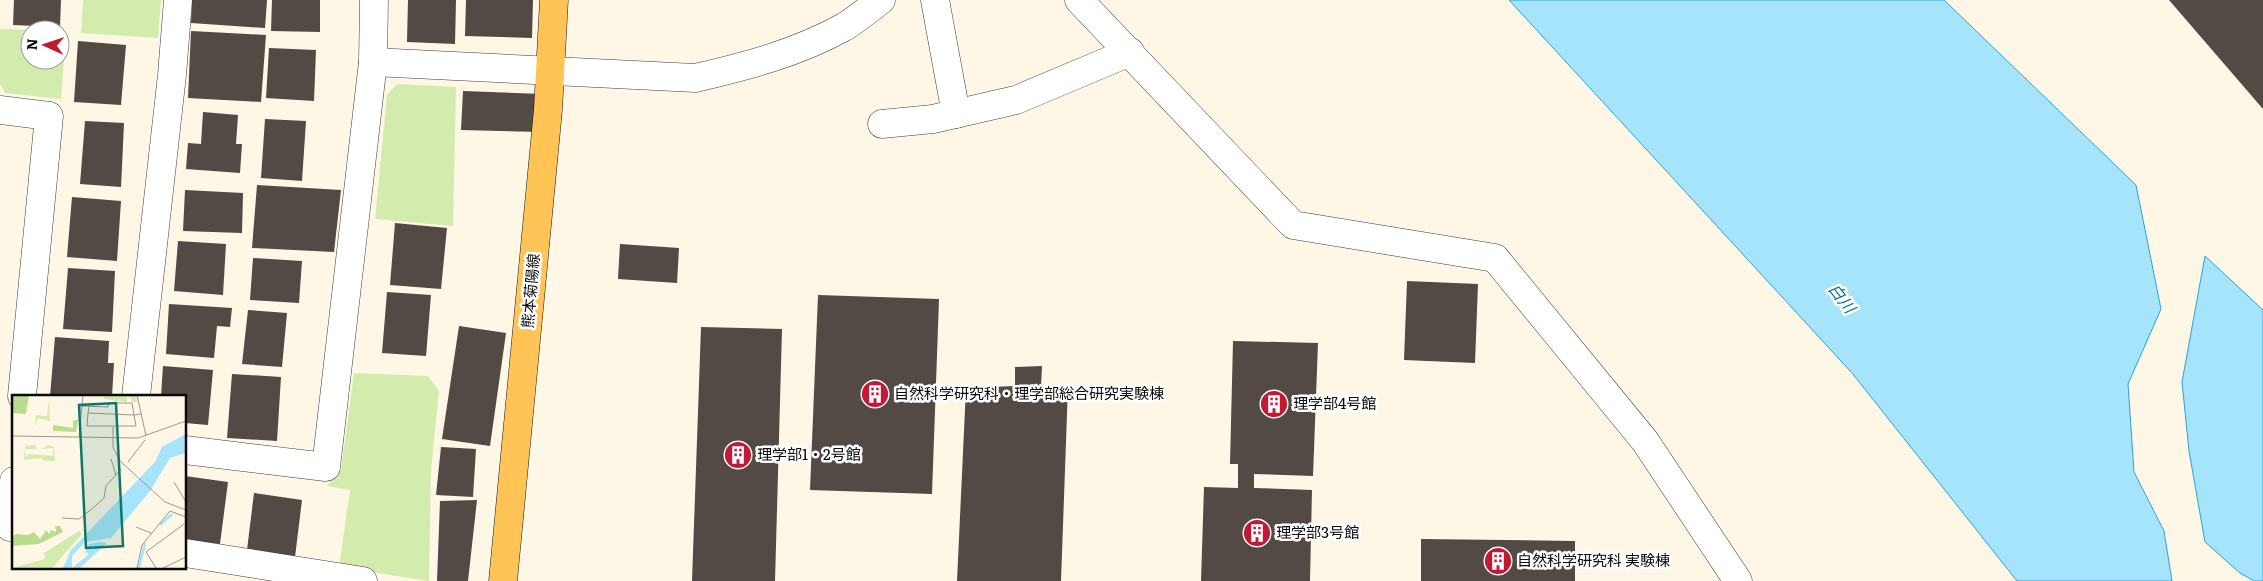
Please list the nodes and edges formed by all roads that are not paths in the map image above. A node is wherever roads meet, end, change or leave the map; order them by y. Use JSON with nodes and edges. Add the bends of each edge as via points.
{"nodes":[{"id":1,"x":178,"y":0,"type":"edge"},
{"id":2,"x":374,"y":0,"type":"edge"},
{"id":3,"x":554,"y":0,"type":"edge"},
{"id":4,"x":881,"y":0,"type":"edge"},
{"id":5,"x":935,"y":0,"type":"edge"},
{"id":6,"x":1079,"y":0,"type":"edge"},
{"id":7,"x":1130,"y":52,"type":"junction"},
{"id":8,"x":373,"y":62,"type":"junction"},
{"id":9,"x":551,"y":71,"type":"junction"},
{"id":10,"x":0,"y":110,"type":"edge"},
{"id":11,"x":956,"y":114,"type":"junction"},
{"id":12,"x":882,"y":124,"type":"dead end"},
{"id":13,"x":22,"y":395,"type":"edge"},
{"id":14,"x":136,"y":395,"type":"edge"},
{"id":15,"x":186,"y":450,"type":"edge"},
{"id":16,"x":12,"y":497,"type":"edge"},
{"id":17,"x":8,"y":526,"type":"edge"},
{"id":18,"x":186,"y":553,"type":"edge"},
{"id":19,"x":363,"y":581,"type":"edge"},
{"id":20,"x":503,"y":581,"type":"edge"},
{"id":21,"x":1738,"y":581,"type":"edge"}],
"edges":[{"from":1,"to":14,"type":"street"},
{"from":2,"to":8,"type":"street"},
{"from":3,"to":9,"type":"main road","name":"熊本菊陽線"},
{"from":4,"to":9,"type":"street","via":[[844,26],[797,49],[744,67],[695,78]]},
{"from":5,"to":11,"type":"street"},
{"from":6,"to":7,"type":"street"},
{"from":7,"to":11,"type":"street","via":[[1016,100]]},
{"from":7,"to":21,"type":"street","via":[[1293,225],[1495,258],[1645,441]]},
{"from":8,"to":9,"type":"street"},
{"from":8,"to":15,"type":"street","via":[[326,467]]},
{"from":9,"to":20,"type":"main road","name":"熊本菊陽線"},
{"from":10,"to":13,"type":"street","via":[[49,116]]},
{"from":11,"to":12,"type":"street"},
{"from":16,"to":17,"type":"street"},
{"from":18,"to":19,"type":"street"}]}
